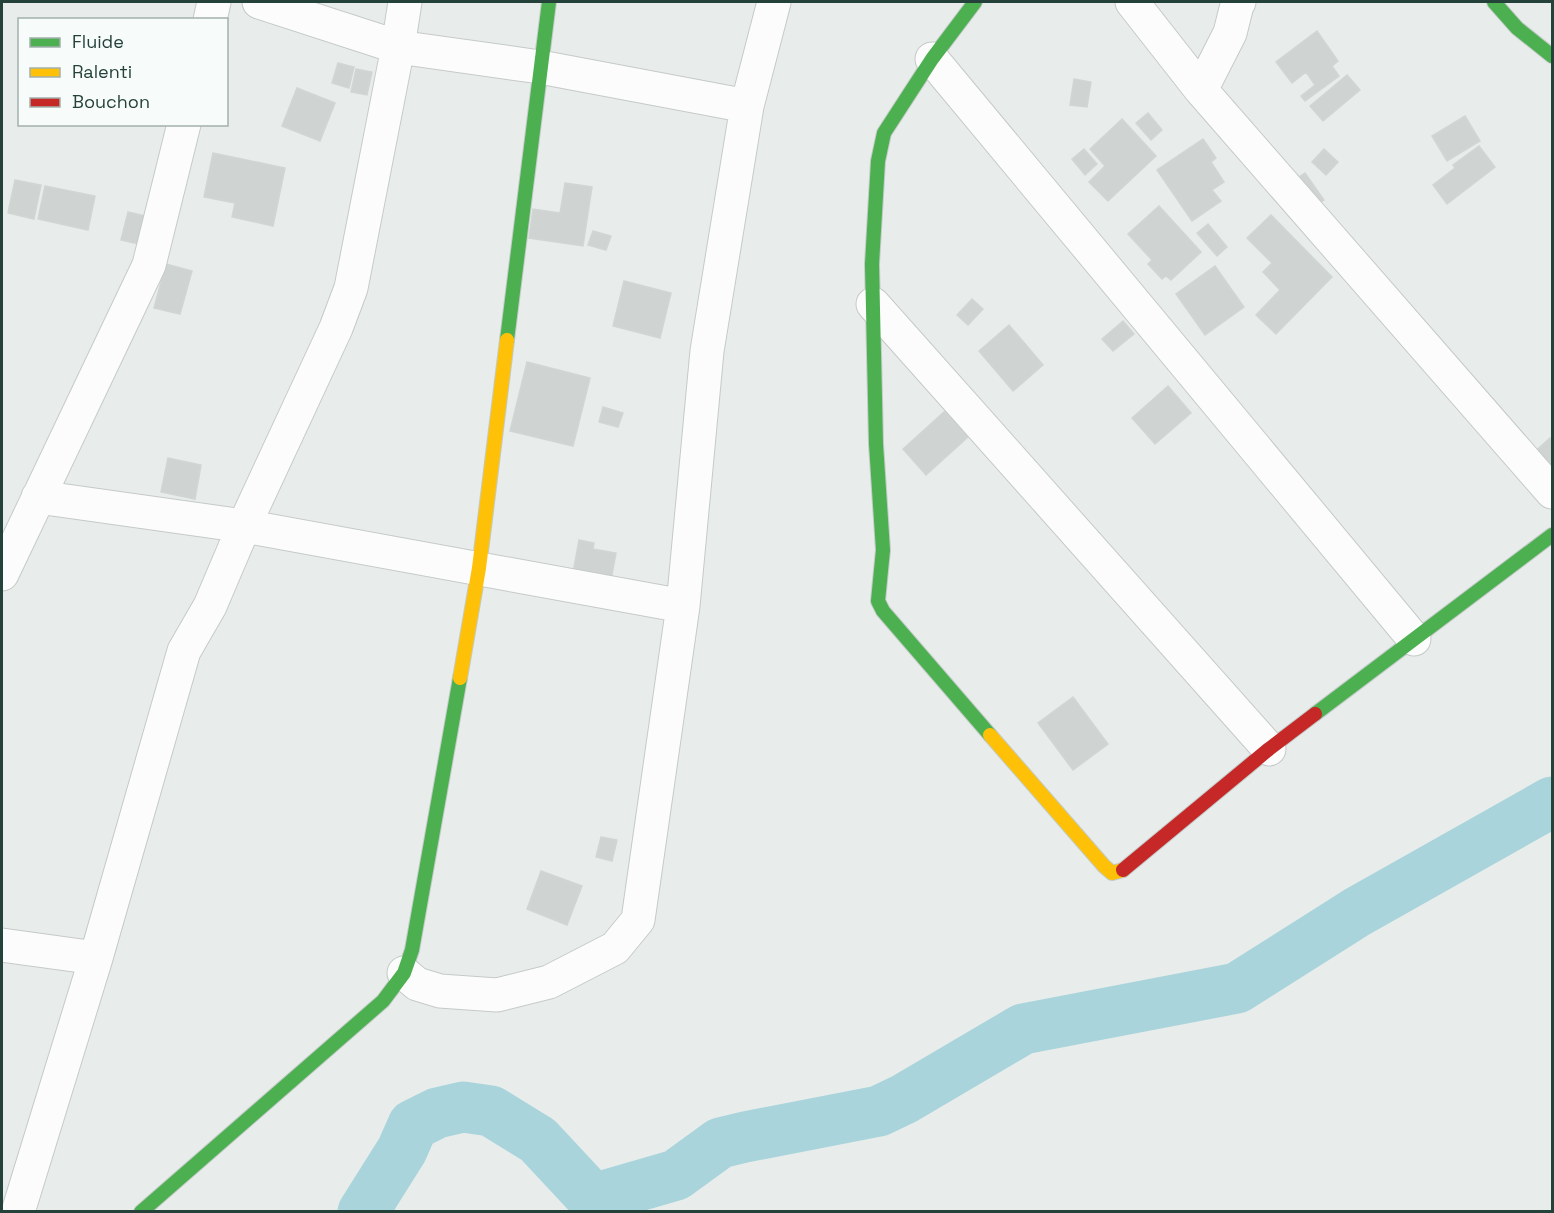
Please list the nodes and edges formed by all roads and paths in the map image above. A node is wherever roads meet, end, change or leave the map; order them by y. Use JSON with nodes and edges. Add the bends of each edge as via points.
{"nodes":[{"id":1,"x":214,"y":2,"type":"edge"},
{"id":2,"x":259,"y":2,"type":"edge"},
{"id":3,"x":405,"y":2,"type":"edge"},
{"id":4,"x":549,"y":2,"type":"edge"},
{"id":5,"x":774,"y":2,"type":"edge"},
{"id":6,"x":975,"y":2,"type":"edge"},
{"id":7,"x":1132,"y":2,"type":"edge"},
{"id":8,"x":1239,"y":2,"type":"edge"},
{"id":9,"x":1494,"y":2,"type":"edge"},
{"id":10,"x":210,"y":18,"type":"edge"},
{"id":11,"x":398,"y":47,"type":"junction"},
{"id":12,"x":1552,"y":56,"type":"edge"},
{"id":13,"x":932,"y":58,"type":"junction"},
{"id":14,"x":540,"y":67,"type":"junction"},
{"id":15,"x":1201,"y":90,"type":"junction"},
{"id":16,"x":747,"y":106,"type":"junction"},
{"id":17,"x":184,"y":126,"type":"edge"},
{"id":18,"x":873,"y":304,"type":"junction"},
{"id":19,"x":1552,"y":492,"type":"edge"},
{"id":20,"x":38,"y":497,"type":"junction"},
{"id":21,"x":244,"y":526,"type":"junction"},
{"id":22,"x":1552,"y":535,"type":"edge"},
{"id":23,"x":479,"y":568,"type":"junction"},
{"id":24,"x":2,"y":574,"type":"edge"},
{"id":25,"x":683,"y":606,"type":"junction"},
{"id":26,"x":1414,"y":639,"type":"junction"},
{"id":27,"x":1269,"y":749,"type":"junction"},
{"id":28,"x":2,"y":945,"type":"edge"},
{"id":29,"x":96,"y":958,"type":"junction"},
{"id":30,"x":404,"y":973,"type":"junction"},
{"id":31,"x":18,"y":1212,"type":"edge"},
{"id":32,"x":141,"y":1212,"type":"edge"}],
"edges":[{"from":1,"to":10,"type":"street"},
{"from":2,"to":11,"type":"street"},
{"from":3,"to":11,"type":"street"},
{"from":4,"to":14,"type":"street"},
{"from":5,"to":16,"type":"street"},
{"from":6,"to":13,"type":"street"},
{"from":7,"to":15,"type":"street"},
{"from":8,"to":15,"type":"street","via":[[1230,33]]},
{"from":9,"to":12,"type":"street","via":[[1517,28]]},
{"from":11,"to":14,"type":"street"},
{"from":11,"to":21,"type":"street","via":[[351,288]]},
{"from":13,"to":18,"type":"street","via":[[884,133],[878,161]]},
{"from":13,"to":26,"type":"street"},
{"from":14,"to":16,"type":"street"},
{"from":14,"to":23,"type":"street"},
{"from":15,"to":19,"type":"street"},
{"from":16,"to":25,"type":"street","via":[[707,351]]},
{"from":17,"to":20,"type":"street","via":[[149,265]]},
{"from":18,"to":27,"type":"street"},
{"from":18,"to":27,"type":"street","via":[[883,550],[878,602],[1104,866],[1112,873],[1121,871]]},
{"from":20,"to":21,"type":"street"},
{"from":20,"to":24,"type":"street"},
{"from":21,"to":23,"type":"street"},
{"from":21,"to":29,"type":"street","via":[[210,606],[184,651]]},
{"from":22,"to":26,"type":"street"},
{"from":23,"to":25,"type":"street"},
{"from":23,"to":30,"type":"street","via":[[412,950]]},
{"from":25,"to":30,"type":"street","via":[[638,920],[615,948],[549,982],[497,995],[440,991],[417,984]]},
{"from":26,"to":27,"type":"street"},
{"from":28,"to":29,"type":"street"},
{"from":29,"to":31,"type":"street"},
{"from":30,"to":32,"type":"street","via":[[382,1001]]}]}
